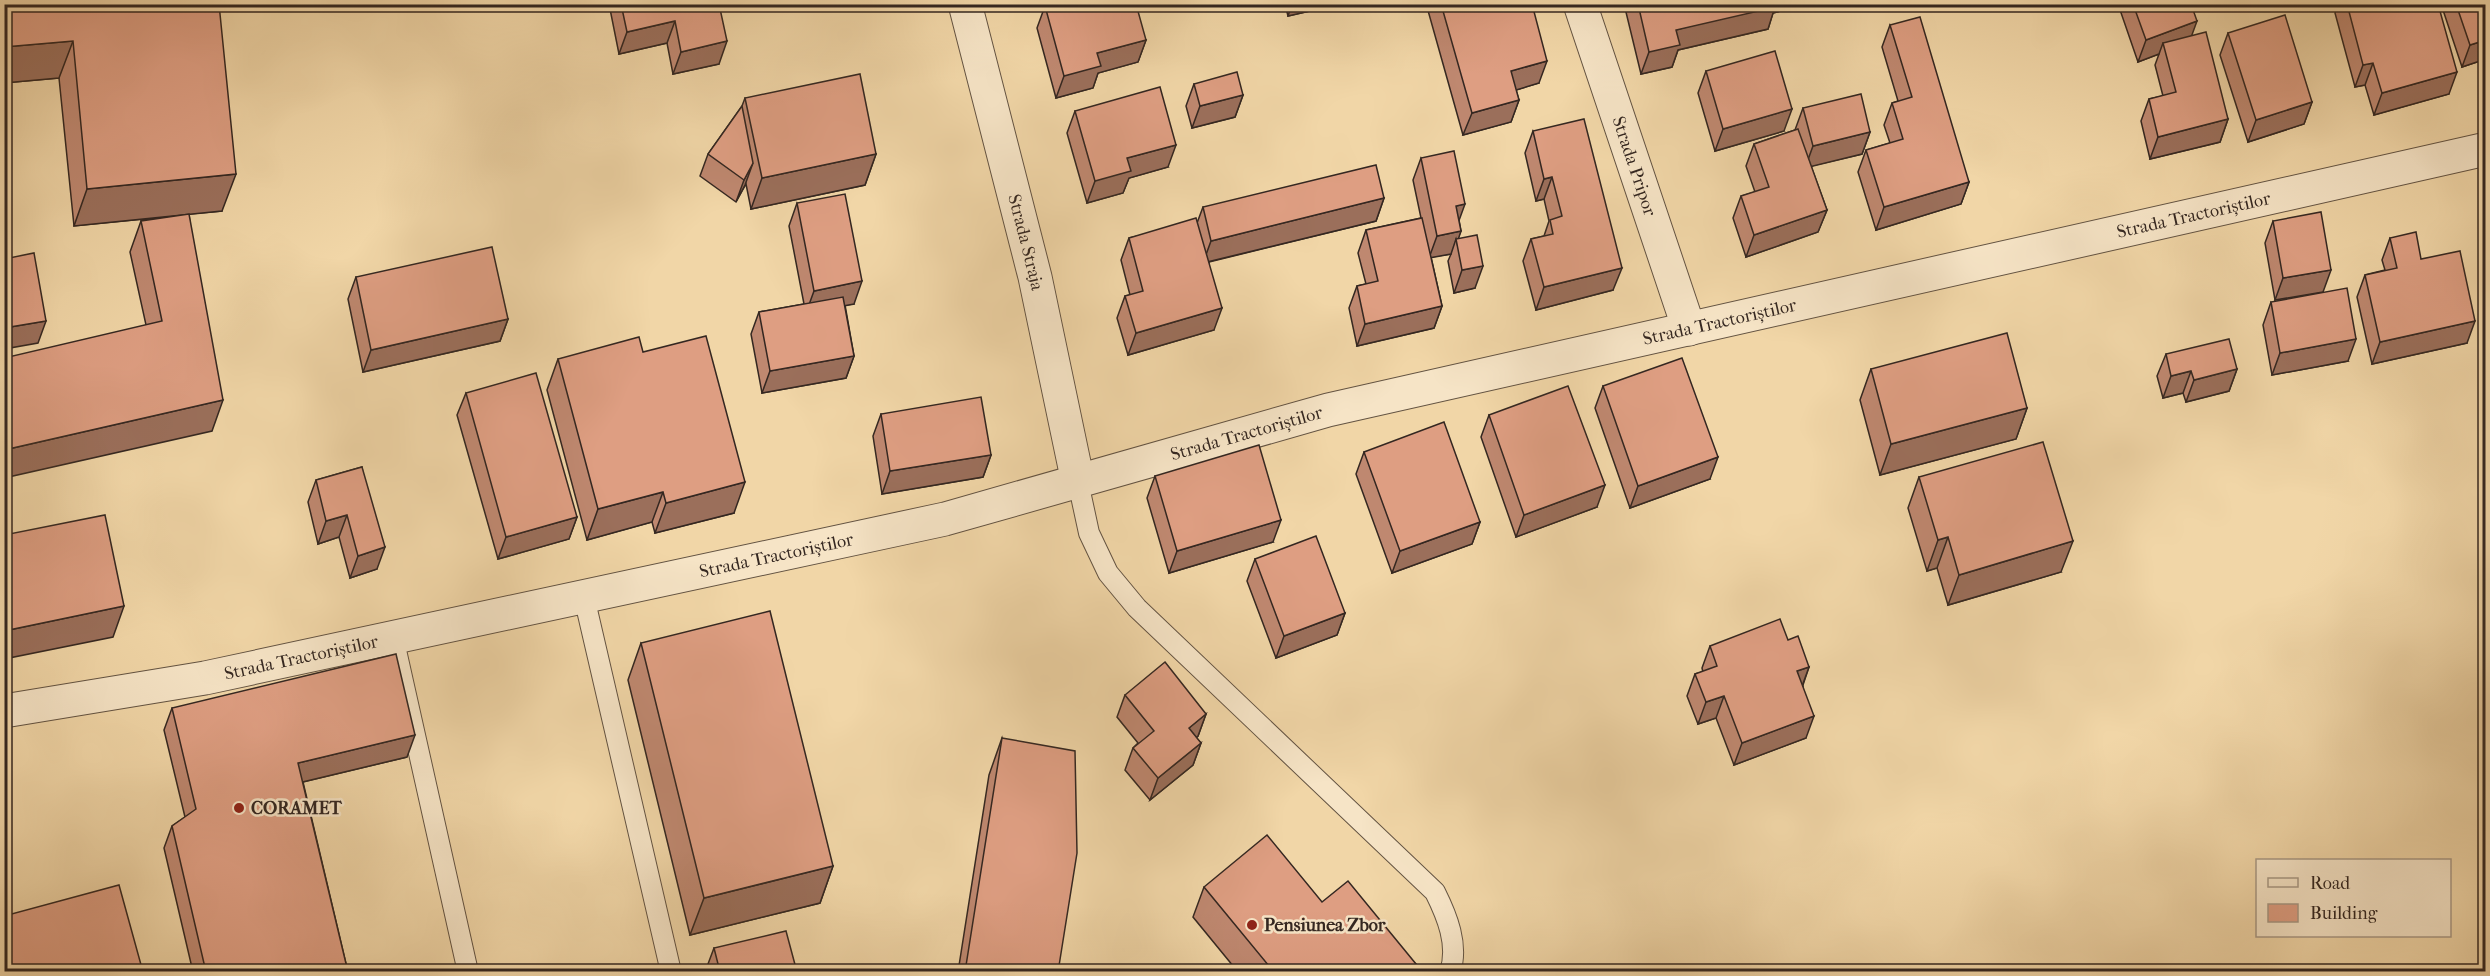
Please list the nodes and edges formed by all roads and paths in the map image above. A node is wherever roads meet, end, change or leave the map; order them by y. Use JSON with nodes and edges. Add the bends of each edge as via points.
{"nodes":[{"id":1,"x":965,"y":4,"type":"edge"},
{"id":2,"x":1580,"y":4,"type":"edge"},
{"id":3,"x":2486,"y":148,"type":"edge"},
{"id":4,"x":1689,"y":329,"type":"junction"},
{"id":5,"x":1078,"y":482,"type":"junction"},
{"id":6,"x":584,"y":597,"type":"junction"},
{"id":7,"x":393,"y":637,"type":"junction"},
{"id":8,"x":4,"y":711,"type":"edge"},
{"id":9,"x":468,"y":972,"type":"edge"},
{"id":10,"x":671,"y":972,"type":"edge"},
{"id":11,"x":1450,"y":972,"type":"edge"}],
"edges":[{"from":1,"to":5,"type":"street","name":"Strada Straja","via":[[1035,277]]},
{"from":2,"to":4,"type":"street","name":"Strada Pripor"},
{"from":3,"to":4,"type":"street","name":"Strada Tractoriștilor"},
{"from":4,"to":5,"type":"street","name":"Strada Tractoriștilor","via":[[1328,410]]},
{"from":5,"to":6,"type":"street","name":"Strada Tractoriștilor","via":[[945,519]]},
{"from":5,"to":11,"type":"lane","via":[[1089,533],[1103,563],[1137,608],[1435,892],[1447,918],[1454,959]]},
{"from":6,"to":7,"type":"street","name":"Strada Tractoriștilor"},
{"from":6,"to":10,"type":"lane"},
{"from":7,"to":8,"type":"street","name":"Strada Tractoriștilor","via":[[205,678]]},
{"from":7,"to":9,"type":"lane"}]}
